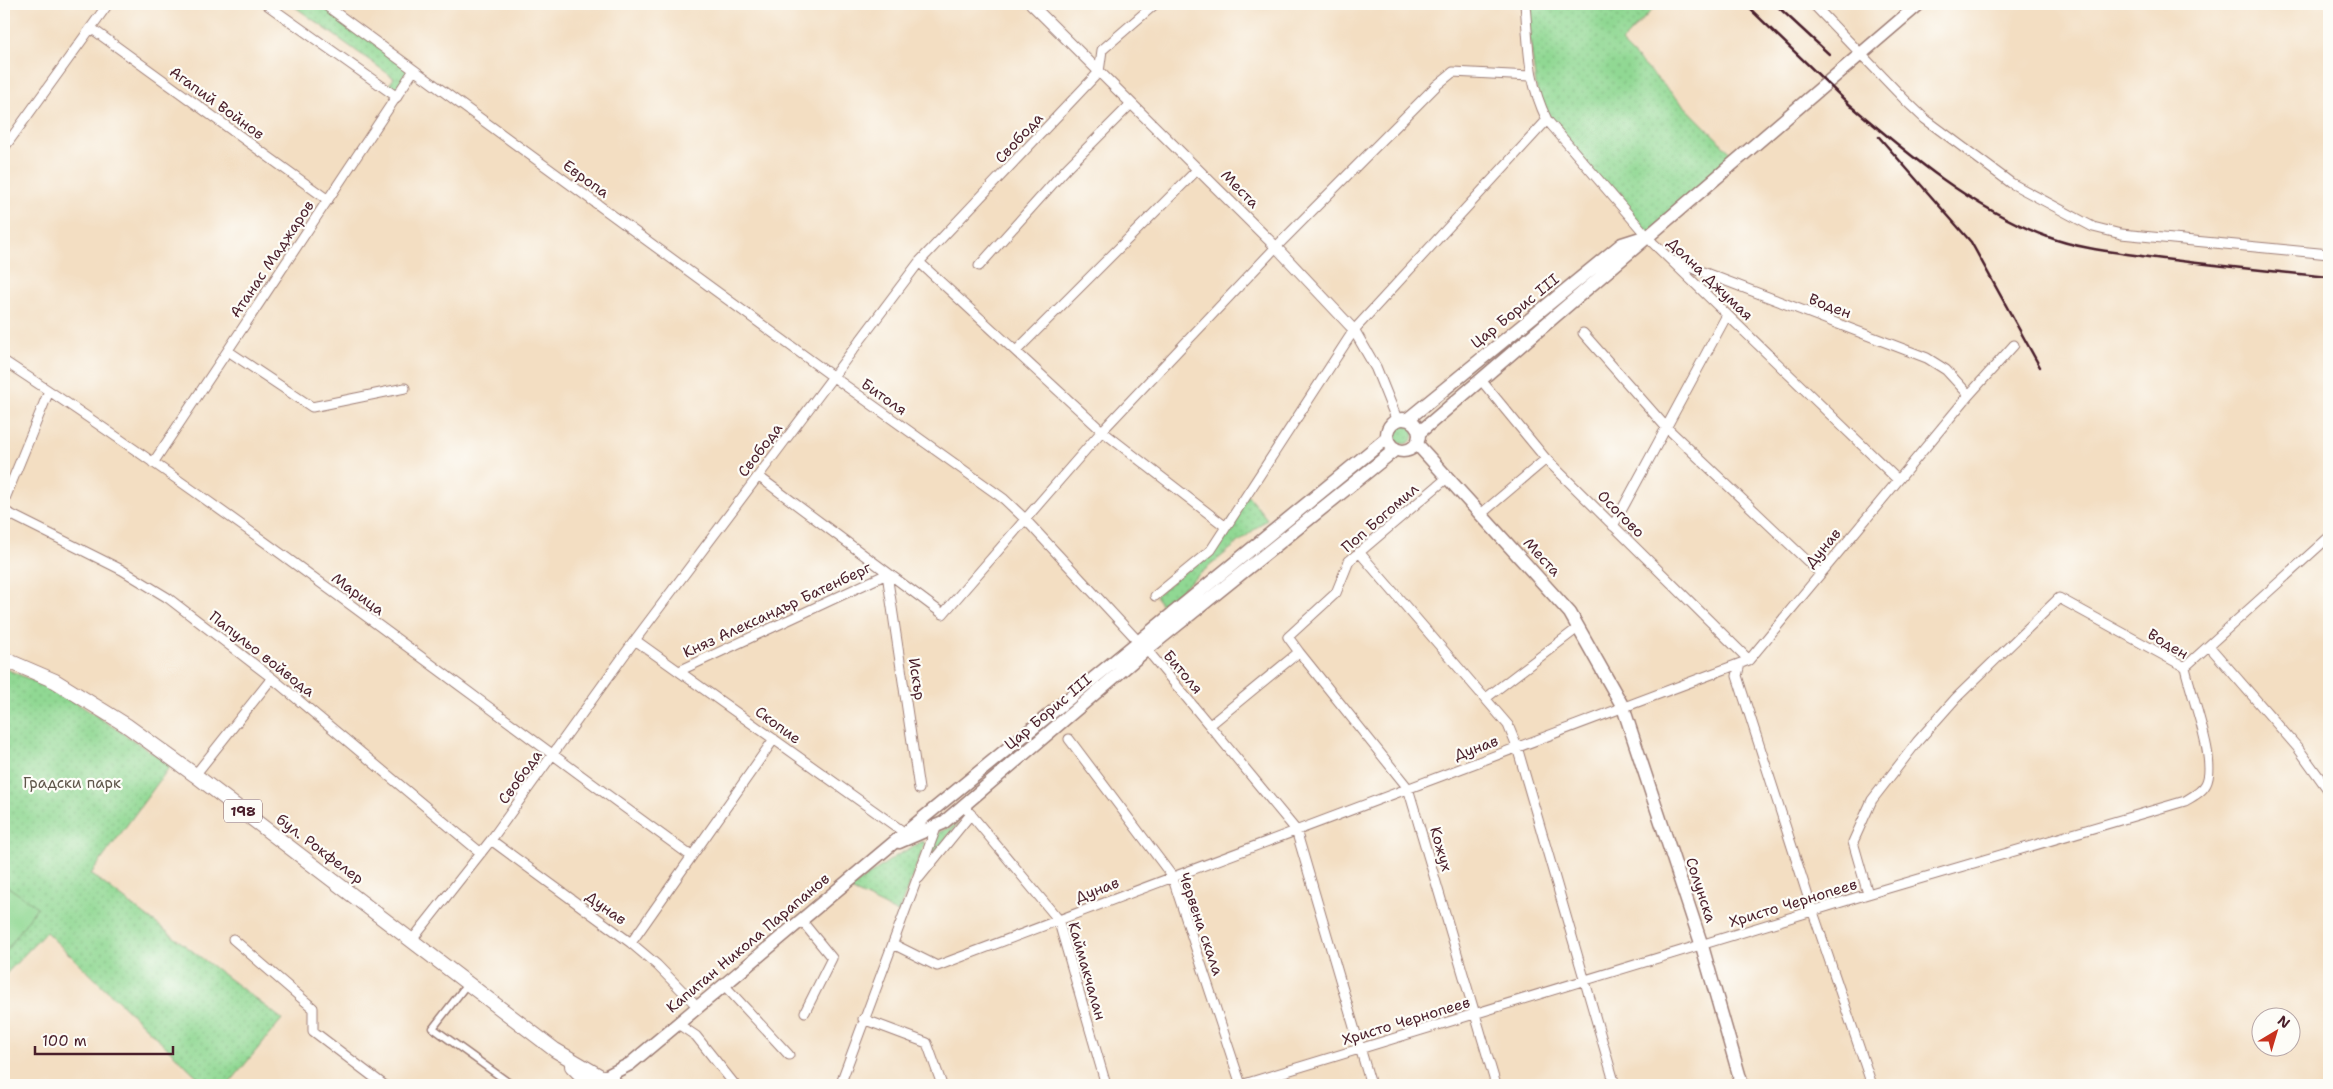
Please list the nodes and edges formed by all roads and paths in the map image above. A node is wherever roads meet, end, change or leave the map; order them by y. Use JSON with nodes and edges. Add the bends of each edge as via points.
{"nodes":[{"id":1,"x":108,"y":4,"type":"edge"},
{"id":2,"x":266,"y":4,"type":"edge"},
{"id":3,"x":324,"y":4,"type":"edge"},
{"id":4,"x":1031,"y":4,"type":"edge"},
{"id":5,"x":1155,"y":4,"type":"edge"},
{"id":6,"x":1525,"y":4,"type":"edge"},
{"id":7,"x":1814,"y":4,"type":"edge"},
{"id":8,"x":1919,"y":4,"type":"edge"},
{"id":9,"x":91,"y":28,"type":"junction"},
{"id":10,"x":1861,"y":53,"type":"junction"},
{"id":11,"x":414,"y":70,"type":"junction"},
{"id":12,"x":1099,"y":72,"type":"junction"},
{"id":13,"x":1530,"y":76,"type":"junction"},
{"id":14,"x":396,"y":96,"type":"junction"},
{"id":15,"x":1130,"y":105,"type":"junction"},
{"id":16,"x":1547,"y":120,"type":"junction"},
{"id":17,"x":4,"y":148,"type":"edge"},
{"id":18,"x":1197,"y":170,"type":"junction"},
{"id":19,"x":328,"y":200,"type":"junction"},
{"id":20,"x":1646,"y":236,"type":"junction"},
{"id":21,"x":1276,"y":247,"type":"junction"},
{"id":22,"x":2329,"y":254,"type":"edge"},
{"id":23,"x":1669,"y":259,"type":"junction"},
{"id":24,"x":919,"y":262,"type":"junction"},
{"id":25,"x":979,"y":266,"type":"dead end"},
{"id":26,"x":1727,"y":315,"type":"junction"},
{"id":27,"x":1354,"y":330,"type":"junction"},
{"id":28,"x":1583,"y":333,"type":"dead end"},
{"id":29,"x":2014,"y":345,"type":"dead end"},
{"id":30,"x":228,"y":351,"type":"junction"},
{"id":31,"x":1016,"y":351,"type":"junction"},
{"id":32,"x":4,"y":361,"type":"edge"},
{"id":33,"x":832,"y":376,"type":"junction"},
{"id":34,"x":1481,"y":380,"type":"junction"},
{"id":35,"x":405,"y":388,"type":"dead end"},
{"id":36,"x":50,"y":391,"type":"junction"},
{"id":37,"x":1969,"y":395,"type":"junction"},
{"id":38,"x":1403,"y":419,"type":"junction"},
{"id":39,"x":1665,"y":426,"type":"junction"},
{"id":40,"x":1102,"y":431,"type":"junction"},
{"id":41,"x":1388,"y":438,"type":"junction"},
{"id":42,"x":1418,"y":438,"type":"junction"},
{"id":43,"x":1396,"y":449,"type":"junction"},
{"id":44,"x":1546,"y":459,"type":"junction"},
{"id":45,"x":153,"y":464,"type":"junction"},
{"id":46,"x":758,"y":476,"type":"junction"},
{"id":47,"x":1447,"y":478,"type":"junction"},
{"id":48,"x":1898,"y":480,"type":"junction"},
{"id":49,"x":4,"y":502,"type":"edge"},
{"id":50,"x":4,"y":511,"type":"edge"},
{"id":51,"x":1481,"y":514,"type":"junction"},
{"id":52,"x":1024,"y":518,"type":"junction"},
{"id":53,"x":1613,"y":526,"type":"junction"},
{"id":54,"x":1226,"y":527,"type":"junction"},
{"id":55,"x":2329,"y":537,"type":"edge"},
{"id":56,"x":1359,"y":552,"type":"junction"},
{"id":57,"x":1820,"y":573,"type":"junction"},
{"id":58,"x":887,"y":574,"type":"junction"},
{"id":59,"x":1155,"y":596,"type":"dead end"},
{"id":60,"x":1579,"y":627,"type":"junction"},
{"id":61,"x":635,"y":640,"type":"junction"},
{"id":62,"x":1143,"y":646,"type":"junction"},
{"id":63,"x":2209,"y":646,"type":"junction"},
{"id":64,"x":1300,"y":652,"type":"junction"},
{"id":65,"x":4,"y":659,"type":"edge"},
{"id":66,"x":1745,"y":662,"type":"junction"},
{"id":67,"x":2185,"y":667,"type":"junction"},
{"id":68,"x":679,"y":671,"type":"junction"},
{"id":69,"x":272,"y":678,"type":"junction"},
{"id":70,"x":1486,"y":698,"type":"junction"},
{"id":71,"x":1623,"y":708,"type":"junction"},
{"id":72,"x":1210,"y":725,"type":"junction"},
{"id":73,"x":774,"y":739,"type":"junction"},
{"id":74,"x":1069,"y":739,"type":"dead end"},
{"id":75,"x":1517,"y":747,"type":"junction"},
{"id":76,"x":552,"y":756,"type":"junction"},
{"id":77,"x":195,"y":775,"type":"junction"},
{"id":78,"x":2206,"y":784,"type":"joint"},
{"id":79,"x":1408,"y":788,"type":"junction"},
{"id":80,"x":919,"y":789,"type":"dead end"},
{"id":81,"x":2329,"y":791,"type":"edge"},
{"id":82,"x":933,"y":810,"type":"junction"},
{"id":83,"x":967,"y":810,"type":"junction"},
{"id":84,"x":940,"y":825,"type":"junction"},
{"id":85,"x":1296,"y":830,"type":"junction"},
{"id":86,"x":905,"y":833,"type":"junction"},
{"id":87,"x":490,"y":840,"type":"junction"},
{"id":88,"x":888,"y":847,"type":"junction"},
{"id":89,"x":481,"y":852,"type":"junction"},
{"id":90,"x":691,"y":856,"type":"junction"},
{"id":91,"x":1172,"y":876,"type":"junction"},
{"id":92,"x":915,"y":883,"type":"junction"},
{"id":93,"x":1868,"y":894,"type":"junction"},
{"id":94,"x":1813,"y":912,"type":"junction"},
{"id":95,"x":1058,"y":919,"type":"junction"},
{"id":96,"x":801,"y":920,"type":"junction"},
{"id":97,"x":233,"y":939,"type":"dead end"},
{"id":98,"x":412,"y":940,"type":"junction"},
{"id":99,"x":631,"y":943,"type":"junction"},
{"id":100,"x":893,"y":944,"type":"junction"},
{"id":101,"x":1702,"y":946,"type":"junction"},
{"id":102,"x":1584,"y":982,"type":"junction"},
{"id":103,"x":468,"y":983,"type":"junction"},
{"id":104,"x":724,"y":985,"type":"junction"},
{"id":105,"x":698,"y":1007,"type":"junction"},
{"id":106,"x":804,"y":1012,"type":"dead end"},
{"id":107,"x":1475,"y":1014,"type":"junction"},
{"id":108,"x":863,"y":1019,"type":"junction"},
{"id":109,"x":678,"y":1024,"type":"junction"},
{"id":110,"x":1360,"y":1049,"type":"junction"},
{"id":111,"x":789,"y":1055,"type":"dead end"},
{"id":112,"x":604,"y":1082,"type":"edge"},
{"id":113,"x":384,"y":1085,"type":"edge"},
{"id":114,"x":512,"y":1085,"type":"edge"},
{"id":115,"x":735,"y":1085,"type":"edge"},
{"id":116,"x":840,"y":1085,"type":"edge"},
{"id":117,"x":942,"y":1085,"type":"edge"},
{"id":118,"x":1106,"y":1085,"type":"edge"},
{"id":119,"x":1241,"y":1085,"type":"edge"},
{"id":120,"x":1371,"y":1085,"type":"edge"},
{"id":121,"x":1496,"y":1085,"type":"edge"},
{"id":122,"x":1615,"y":1085,"type":"edge"},
{"id":123,"x":1742,"y":1085,"type":"edge"},
{"id":124,"x":1872,"y":1085,"type":"edge"}],
"edges":[{"from":1,"to":9,"type":"street"},
{"from":2,"to":14,"type":"street"},
{"from":3,"to":11,"type":"street","name":"Европа"},
{"from":4,"to":12,"type":"street","name":"Места"},
{"from":5,"to":12,"type":"street","via":[[1102,50]]},
{"from":6,"to":13,"type":"street","name":"Долна Джумая"},
{"from":7,"to":10,"type":"street"},
{"from":8,"to":10,"type":"main road","name":"Цар Борис III"},
{"from":9,"to":17,"type":"street"},
{"from":9,"to":19,"type":"street","name":"Агапий Войнов"},
{"from":10,"to":20,"type":"main road","name":"Цар Борис III"},
{"from":10,"to":22,"type":"street","via":[[1905,100],[1948,136],[2011,183],[2092,227],[2122,234]]},
{"from":11,"to":14,"type":"street","name":"Атанас Маджаров"},
{"from":11,"to":33,"type":"street","name":"Европа"},
{"from":12,"to":15,"type":"street","name":"Места"},
{"from":12,"to":24,"type":"street","name":"Свобода"},
{"from":13,"to":16,"type":"street","name":"Долна Джумая"},
{"from":13,"to":21,"type":"street","via":[[1453,72]]},
{"from":14,"to":19,"type":"street","name":"Атанас Маджаров"},
{"from":15,"to":18,"type":"street","name":"Места"},
{"from":15,"to":25,"type":"street","via":[[1067,168]]},
{"from":16,"to":20,"type":"street","name":"Долна Джумая"},
{"from":16,"to":27,"type":"street"},
{"from":18,"to":21,"type":"street","name":"Места"},
{"from":18,"to":31,"type":"street"},
{"from":19,"to":30,"type":"street","name":"Атанас Маджаров"},
{"from":20,"to":23,"type":"street","name":"Долна Джумая"},
{"from":20,"to":34,"type":"main road","name":"Цар Борис III"},
{"from":20,"to":38,"type":"main road","name":"Цар Борис III","via":[[1622,244]]},
{"from":21,"to":27,"type":"street","name":"Места"},
{"from":21,"to":40,"type":"street"},
{"from":23,"to":26,"type":"street","name":"Долна Джумая"},
{"from":23,"to":37,"type":"street","name":"Воден","via":[[1927,358],[1946,370]]},
{"from":24,"to":31,"type":"street"},
{"from":24,"to":33,"type":"street","name":"Свобода"},
{"from":26,"to":39,"type":"street"},
{"from":26,"to":48,"type":"street","name":"Долна Джумая"},
{"from":27,"to":38,"type":"street","name":"Места"},
{"from":27,"to":54,"type":"street"},
{"from":28,"to":39,"type":"street"},
{"from":29,"to":37,"type":"street","name":"Дунав"},
{"from":30,"to":35,"type":"street","via":[[312,407]]},
{"from":30,"to":45,"type":"street","name":"Атанас Маджаров"},
{"from":31,"to":40,"type":"street"},
{"from":32,"to":36,"type":"street","name":"Марица"},
{"from":33,"to":46,"type":"street","name":"Свобода"},
{"from":33,"to":52,"type":"street","name":"Битоля","via":[[1004,499]]},
{"from":34,"to":42,"type":"main road","name":"Цар Борис III"},
{"from":34,"to":44,"type":"street","name":"Осогово"},
{"from":36,"to":45,"type":"street","name":"Марица"},
{"from":36,"to":49,"type":"street"},
{"from":37,"to":48,"type":"street","name":"Дунав"},
{"from":38,"to":41,"type":"main road","via":[[1388,428]]},
{"from":38,"to":42,"type":"main road","via":[[1416,424]]},
{"from":39,"to":53,"type":"street"},
{"from":39,"to":57,"type":"street"},
{"from":40,"to":52,"type":"street"},
{"from":40,"to":54,"type":"street"},
{"from":41,"to":43,"type":"main road"},
{"from":41,"to":62,"type":"main road","name":"Цар Борис III"},
{"from":42,"to":43,"type":"main road","via":[[1407,451]]},
{"from":42,"to":47,"type":"main road","name":"Места"},
{"from":43,"to":62,"type":"main road","name":"Цар Борис III"},
{"from":44,"to":51,"type":"street"},
{"from":44,"to":53,"type":"street","name":"Осогово"},
{"from":45,"to":76,"type":"street","name":"Марица","via":[[447,675]]},
{"from":46,"to":58,"type":"street"},
{"from":46,"to":61,"type":"street","name":"Свобода"},
{"from":47,"to":51,"type":"main road","name":"Места"},
{"from":47,"to":56,"type":"street","name":"Поп Богомил"},
{"from":48,"to":57,"type":"street","name":"Дунав"},
{"from":50,"to":69,"type":"street","name":"Папульо войвода","via":[[122,570],[168,598]]},
{"from":51,"to":60,"type":"main road","name":"Места","via":[[1559,600]]},
{"from":52,"to":58,"type":"street","via":[[943,614]]},
{"from":52,"to":62,"type":"street","name":"Битоля"},
{"from":53,"to":66,"type":"street","name":"Осогово"},
{"from":54,"to":59,"type":"street","via":[[1211,550]]},
{"from":55,"to":63,"type":"street"},
{"from":56,"to":64,"type":"street","name":"Поп Богомил","via":[[1349,561],[1336,593],[1288,637]]},
{"from":56,"to":70,"type":"street"},
{"from":57,"to":66,"type":"street","name":"Дунав"},
{"from":58,"to":68,"type":"street","name":"Княз Александър Батенберг"},
{"from":58,"to":80,"type":"street","name":"Искър"},
{"from":60,"to":70,"type":"street"},
{"from":60,"to":71,"type":"main road","name":"Места"},
{"from":61,"to":68,"type":"street","name":"Скопие"},
{"from":61,"to":76,"type":"street","name":"Свобода"},
{"from":62,"to":72,"type":"street","name":"Битоля"},
{"from":62,"to":82,"type":"main road","name":"Цар Борис III"},
{"from":62,"to":83,"type":"main road","name":"Цар Борис III"},
{"from":63,"to":67,"type":"street"},
{"from":63,"to":81,"type":"street","via":[[2298,748]]},
{"from":64,"to":72,"type":"street"},
{"from":64,"to":79,"type":"street","name":"Кожух"},
{"from":65,"to":77,"type":"main road","name":"бул. Рокфелер","number":"198","via":[[55,681],[126,725]]},
{"from":66,"to":71,"type":"street","name":"Дунав"},
{"from":66,"to":94,"type":"street","via":[[1738,676]]},
{"from":67,"to":78,"type":"street","name":"Воден","via":[[2209,756]]},
{"from":67,"to":93,"type":"street","name":"Воден","via":[[2059,598],[1956,698],[1916,742],[1872,800],[1853,842]]},
{"from":68,"to":73,"type":"street","name":"Скопие"},
{"from":69,"to":77,"type":"street"},
{"from":69,"to":89,"type":"street","name":"Папульо войвода"},
{"from":70,"to":75,"type":"street","via":[[1508,724]]},
{"from":71,"to":75,"type":"street","name":"Дунав"},
{"from":71,"to":101,"type":"main road","name":"Солунска"},
{"from":72,"to":85,"type":"street","name":"Битоля"},
{"from":73,"to":86,"type":"street","name":"Скопие"},
{"from":73,"to":90,"type":"street"},
{"from":74,"to":91,"type":"street","name":"Червена скала"},
{"from":75,"to":79,"type":"street","name":"Дунав"},
{"from":75,"to":102,"type":"street"},
{"from":76,"to":87,"type":"street","name":"Свобода"},
{"from":76,"to":90,"type":"street","name":"Марица"},
{"from":77,"to":98,"type":"main road","name":"бул. Рокфелер","number":"198"},
{"from":78,"to":93,"type":"street","name":"Христо Чернопеев","via":[[2185,801]]},
{"from":79,"to":85,"type":"street","name":"Дунав"},
{"from":79,"to":107,"type":"street","name":"Кожух"},
{"from":82,"to":84,"type":"main road","via":[[933,816]]},
{"from":82,"to":86,"type":"main road","name":"Капитан Никола Парапанов"},
{"from":83,"to":84,"type":"main road","name":"Цар Борис III"},
{"from":83,"to":92,"type":"street"},
{"from":83,"to":95,"type":"street","name":"Каймакчалан"},
{"from":84,"to":88,"type":"main road","name":"Капитан Никола Парапанов"},
{"from":84,"to":92,"type":"street","name":"Цар Борис III"},
{"from":85,"to":91,"type":"street","name":"Дунав"},
{"from":85,"to":110,"type":"street","name":"Битоля"},
{"from":86,"to":88,"type":"main road","name":"Капитан Никола Парапанов"},
{"from":87,"to":89,"type":"street","name":"Свобода"},
{"from":87,"to":99,"type":"street","name":"Дунав"},
{"from":88,"to":96,"type":"main road","name":"Капитан Никола Парапанов"},
{"from":89,"to":98,"type":"street","name":"Свобода"},
{"from":90,"to":99,"type":"street"},
{"from":91,"to":95,"type":"street","name":"Дунав"},
{"from":91,"to":119,"type":"street","name":"Червена скала"},
{"from":92,"to":100,"type":"street","name":"Цар Борис III"},
{"from":93,"to":94,"type":"street","name":"Христо Чернопеев"},
{"from":94,"to":101,"type":"street","name":"Христо Чернопеев"},
{"from":94,"to":124,"type":"street"},
{"from":95,"to":100,"type":"street","name":"Дунав","via":[[937,966]]},
{"from":95,"to":118,"type":"street","name":"Каймакчалан"},
{"from":96,"to":104,"type":"main road","name":"Капитан Никола Парапанов"},
{"from":96,"to":106,"type":"street","via":[[832,958]]},
{"from":97,"to":113,"type":"street","via":[[313,1008],[314,1031]]},
{"from":98,"to":103,"type":"main road","name":"бул. Рокфелер","number":"198"},
{"from":99,"to":105,"type":"street","name":"Дунав"},
{"from":100,"to":108,"type":"street","name":"Цар Борис III"},
{"from":101,"to":102,"type":"street","name":"Христо Чернопеев"},
{"from":101,"to":123,"type":"main road","name":"Солунска"},
{"from":102,"to":107,"type":"street","name":"Христо Чернопеев"},
{"from":102,"to":122,"type":"street"},
{"from":103,"to":112,"type":"main road","name":"бул. Рокфелер","number":"198","via":[[555,1050]]},
{"from":103,"to":114,"type":"street","via":[[433,1028]]},
{"from":104,"to":105,"type":"main road","name":"Капитан Никола Парапанов"},
{"from":104,"to":111,"type":"street"},
{"from":105,"to":109,"type":"main road","name":"Капитан Никола Парапанов"},
{"from":107,"to":110,"type":"street","name":"Христо Чернопеев"},
{"from":107,"to":121,"type":"street","name":"Кожух"},
{"from":108,"to":116,"type":"street","name":"Цар Борис III"},
{"from":108,"to":117,"type":"street","via":[[927,1043]]},
{"from":109,"to":112,"type":"main road","name":"Капитан Никола Парапанов"},
{"from":109,"to":115,"type":"street","via":[[696,1036]]},
{"from":110,"to":119,"type":"street","name":"Христо Чернопеев"},
{"from":110,"to":120,"type":"street","name":"Битоля"}]}
